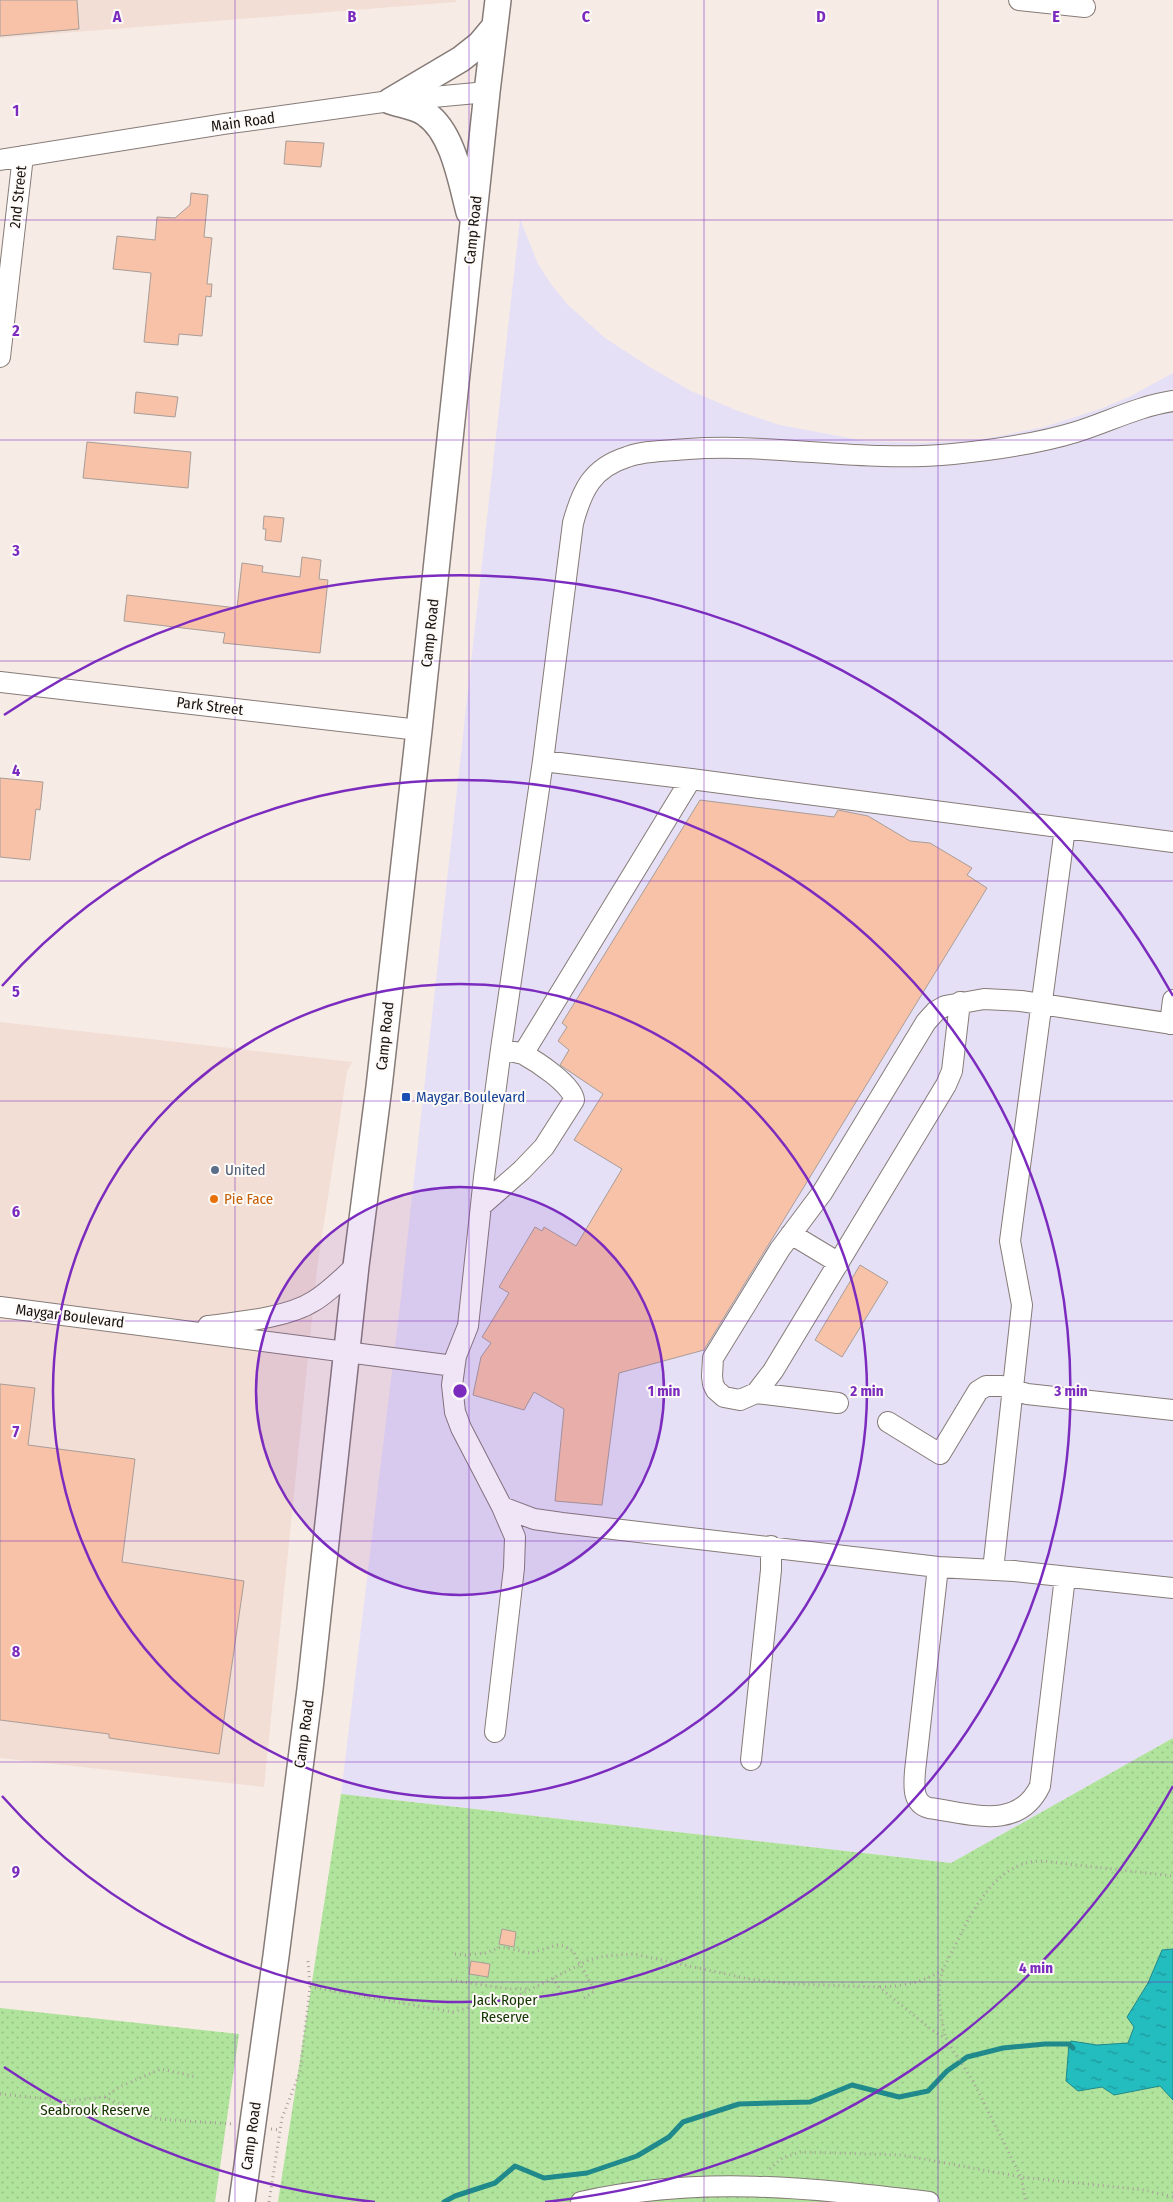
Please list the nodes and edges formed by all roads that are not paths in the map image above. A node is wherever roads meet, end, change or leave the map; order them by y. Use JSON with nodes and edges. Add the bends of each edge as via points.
{"nodes":[{"id":1,"x":498,"y":0,"type":"edge"},
{"id":2,"x":1019,"y":0,"type":"edge"},
{"id":3,"x":1085,"y":7,"type":"dead end"},
{"id":4,"x":495,"y":26,"type":"junction"},
{"id":5,"x":486,"y":92,"type":"junction"},
{"id":6,"x":390,"y":101,"type":"junction"},
{"id":7,"x":22,"y":156,"type":"junction"},
{"id":8,"x":0,"y":160,"type":"edge"},
{"id":9,"x":473,"y":227,"type":"junction"},
{"id":10,"x":0,"y":357,"type":"edge"},
{"id":11,"x":1173,"y":401,"type":"edge"},
{"id":12,"x":0,"y":682,"type":"edge"},
{"id":13,"x":419,"y":730,"type":"junction"},
{"id":14,"x":543,"y":760,"type":"junction"},
{"id":15,"x":691,"y":779,"type":"junction"},
{"id":16,"x":1065,"y":828,"type":"junction"},
{"id":17,"x":1173,"y":842,"type":"edge"},
{"id":18,"x":1173,"y":1000,"type":"edge"},
{"id":19,"x":960,"y":1002,"type":"junction"},
{"id":20,"x":1042,"y":1004,"type":"junction"},
{"id":21,"x":1171,"y":1024,"type":"edge"},
{"id":22,"x":501,"y":1049,"type":"junction"},
{"id":23,"x":523,"y":1054,"type":"junction"},
{"id":24,"x":481,"y":1206,"type":"junction"},
{"id":25,"x":791,"y":1234,"type":"junction"},
{"id":26,"x":839,"y":1263,"type":"junction"},
{"id":27,"x":356,"y":1266,"type":"junction"},
{"id":28,"x":0,"y":1307,"type":"edge"},
{"id":29,"x":176,"y":1330,"type":"junction"},
{"id":30,"x":348,"y":1352,"type":"junction"},
{"id":31,"x":454,"y":1366,"type":"junction"},
{"id":32,"x":1012,"y":1389,"type":"junction"},
{"id":33,"x":756,"y":1393,"type":"junction"},
{"id":34,"x":838,"y":1403,"type":"dead end"},
{"id":35,"x":1173,"y":1410,"type":"edge"},
{"id":36,"x":888,"y":1422,"type":"dead end"},
{"id":37,"x":502,"y":1507,"type":"junction"},
{"id":38,"x":771,"y":1546,"type":"junction"},
{"id":39,"x":938,"y":1567,"type":"junction"},
{"id":40,"x":993,"y":1570,"type":"junction"},
{"id":41,"x":1065,"y":1576,"type":"junction"},
{"id":42,"x":1173,"y":1588,"type":"edge"},
{"id":43,"x":495,"y":1732,"type":"dead end"},
{"id":44,"x":751,"y":1760,"type":"dead end"},
{"id":45,"x":242,"y":2202,"type":"edge"},
{"id":46,"x":581,"y":2202,"type":"edge"},
{"id":47,"x":929,"y":2202,"type":"edge"}],
"edges":[{"from":1,"to":4,"type":"main road","name":"Camp Road"},
{"from":2,"to":3,"type":"street"},
{"from":4,"to":5,"type":"main road","name":"Camp Road"},
{"from":4,"to":6,"type":"main road","via":[[480,44],[461,58]]},
{"from":5,"to":6,"type":"street","name":"Main Road"},
{"from":5,"to":9,"type":"main road","name":"Camp Road"},
{"from":6,"to":7,"type":"street","name":"Main Road"},
{"from":6,"to":9,"type":"main road","via":[[425,112],[436,121],[457,167]]},
{"from":7,"to":8,"type":"street","name":"Main Road"},
{"from":7,"to":10,"type":"street","name":"2nd Street"},
{"from":9,"to":13,"type":"main road","name":"Camp Road"},
{"from":11,"to":14,"type":"street","via":[[1129,412],[1075,432],[952,454],[901,457],[709,448],[628,456],[610,464],[593,477],[581,496],[574,523]]},
{"from":12,"to":13,"type":"street","name":"Park Street"},
{"from":13,"to":27,"type":"main road","name":"Camp Road"},
{"from":14,"to":15,"type":"street"},
{"from":14,"to":22,"type":"street"},
{"from":15,"to":16,"type":"street"},
{"from":15,"to":23,"type":"street"},
{"from":16,"to":17,"type":"street"},
{"from":16,"to":20,"type":"street"},
{"from":18,"to":21,"type":"street"},
{"from":19,"to":20,"type":"street","via":[[984,999]]},
{"from":19,"to":25,"type":"street","via":[[936,1011],[926,1022],[822,1193]]},
{"from":19,"to":26,"type":"street","via":[[952,1071],[946,1085]]},
{"from":20,"to":21,"type":"street"},
{"from":20,"to":32,"type":"street","via":[[1010,1241],[1022,1305]]},
{"from":22,"to":23,"type":"street"},
{"from":22,"to":24,"type":"street"},
{"from":23,"to":24,"type":"street","via":[[550,1072],[572,1092],[574,1100],[544,1147]]},
{"from":24,"to":31,"type":"street","via":[[468,1326]]},
{"from":25,"to":26,"type":"street"},
{"from":25,"to":33,"type":"street","via":[[713,1358],[712,1382],[720,1395],[740,1400]]},
{"from":26,"to":33,"type":"street"},
{"from":27,"to":29,"type":"street","via":[[315,1301],[303,1307],[245,1322]]},
{"from":27,"to":30,"type":"main road","name":"Camp Road"},
{"from":28,"to":29,"type":"street","name":"Maygar Boulevard"},
{"from":29,"to":30,"type":"street","name":"Maygar Boulevard"},
{"from":30,"to":31,"type":"street","name":"Maygar Boulevard"},
{"from":30,"to":45,"type":"main road","name":"Camp Road","via":[[310,1689]]},
{"from":31,"to":37,"type":"street","via":[[455,1412]]},
{"from":32,"to":35,"type":"street","via":[[1027,1394]]},
{"from":32,"to":36,"type":"street","via":[[992,1385],[978,1391],[940,1454]]},
{"from":32,"to":40,"type":"street"},
{"from":33,"to":34,"type":"street"},
{"from":37,"to":38,"type":"street","via":[[534,1519]]},
{"from":37,"to":43,"type":"street","via":[[515,1537]]},
{"from":38,"to":39,"type":"street"},
{"from":38,"to":44,"type":"street","via":[[772,1570]]},
{"from":39,"to":40,"type":"street"},
{"from":39,"to":41,"type":"street","via":[[915,1771],[915,1797],[928,1808],[999,1817],[1016,1812],[1029,1803],[1040,1786]]},
{"from":40,"to":41,"type":"street"},
{"from":41,"to":42,"type":"street"},
{"from":46,"to":47,"type":"street","via":[[655,2190],[717,2185],[773,2186]]}]}
